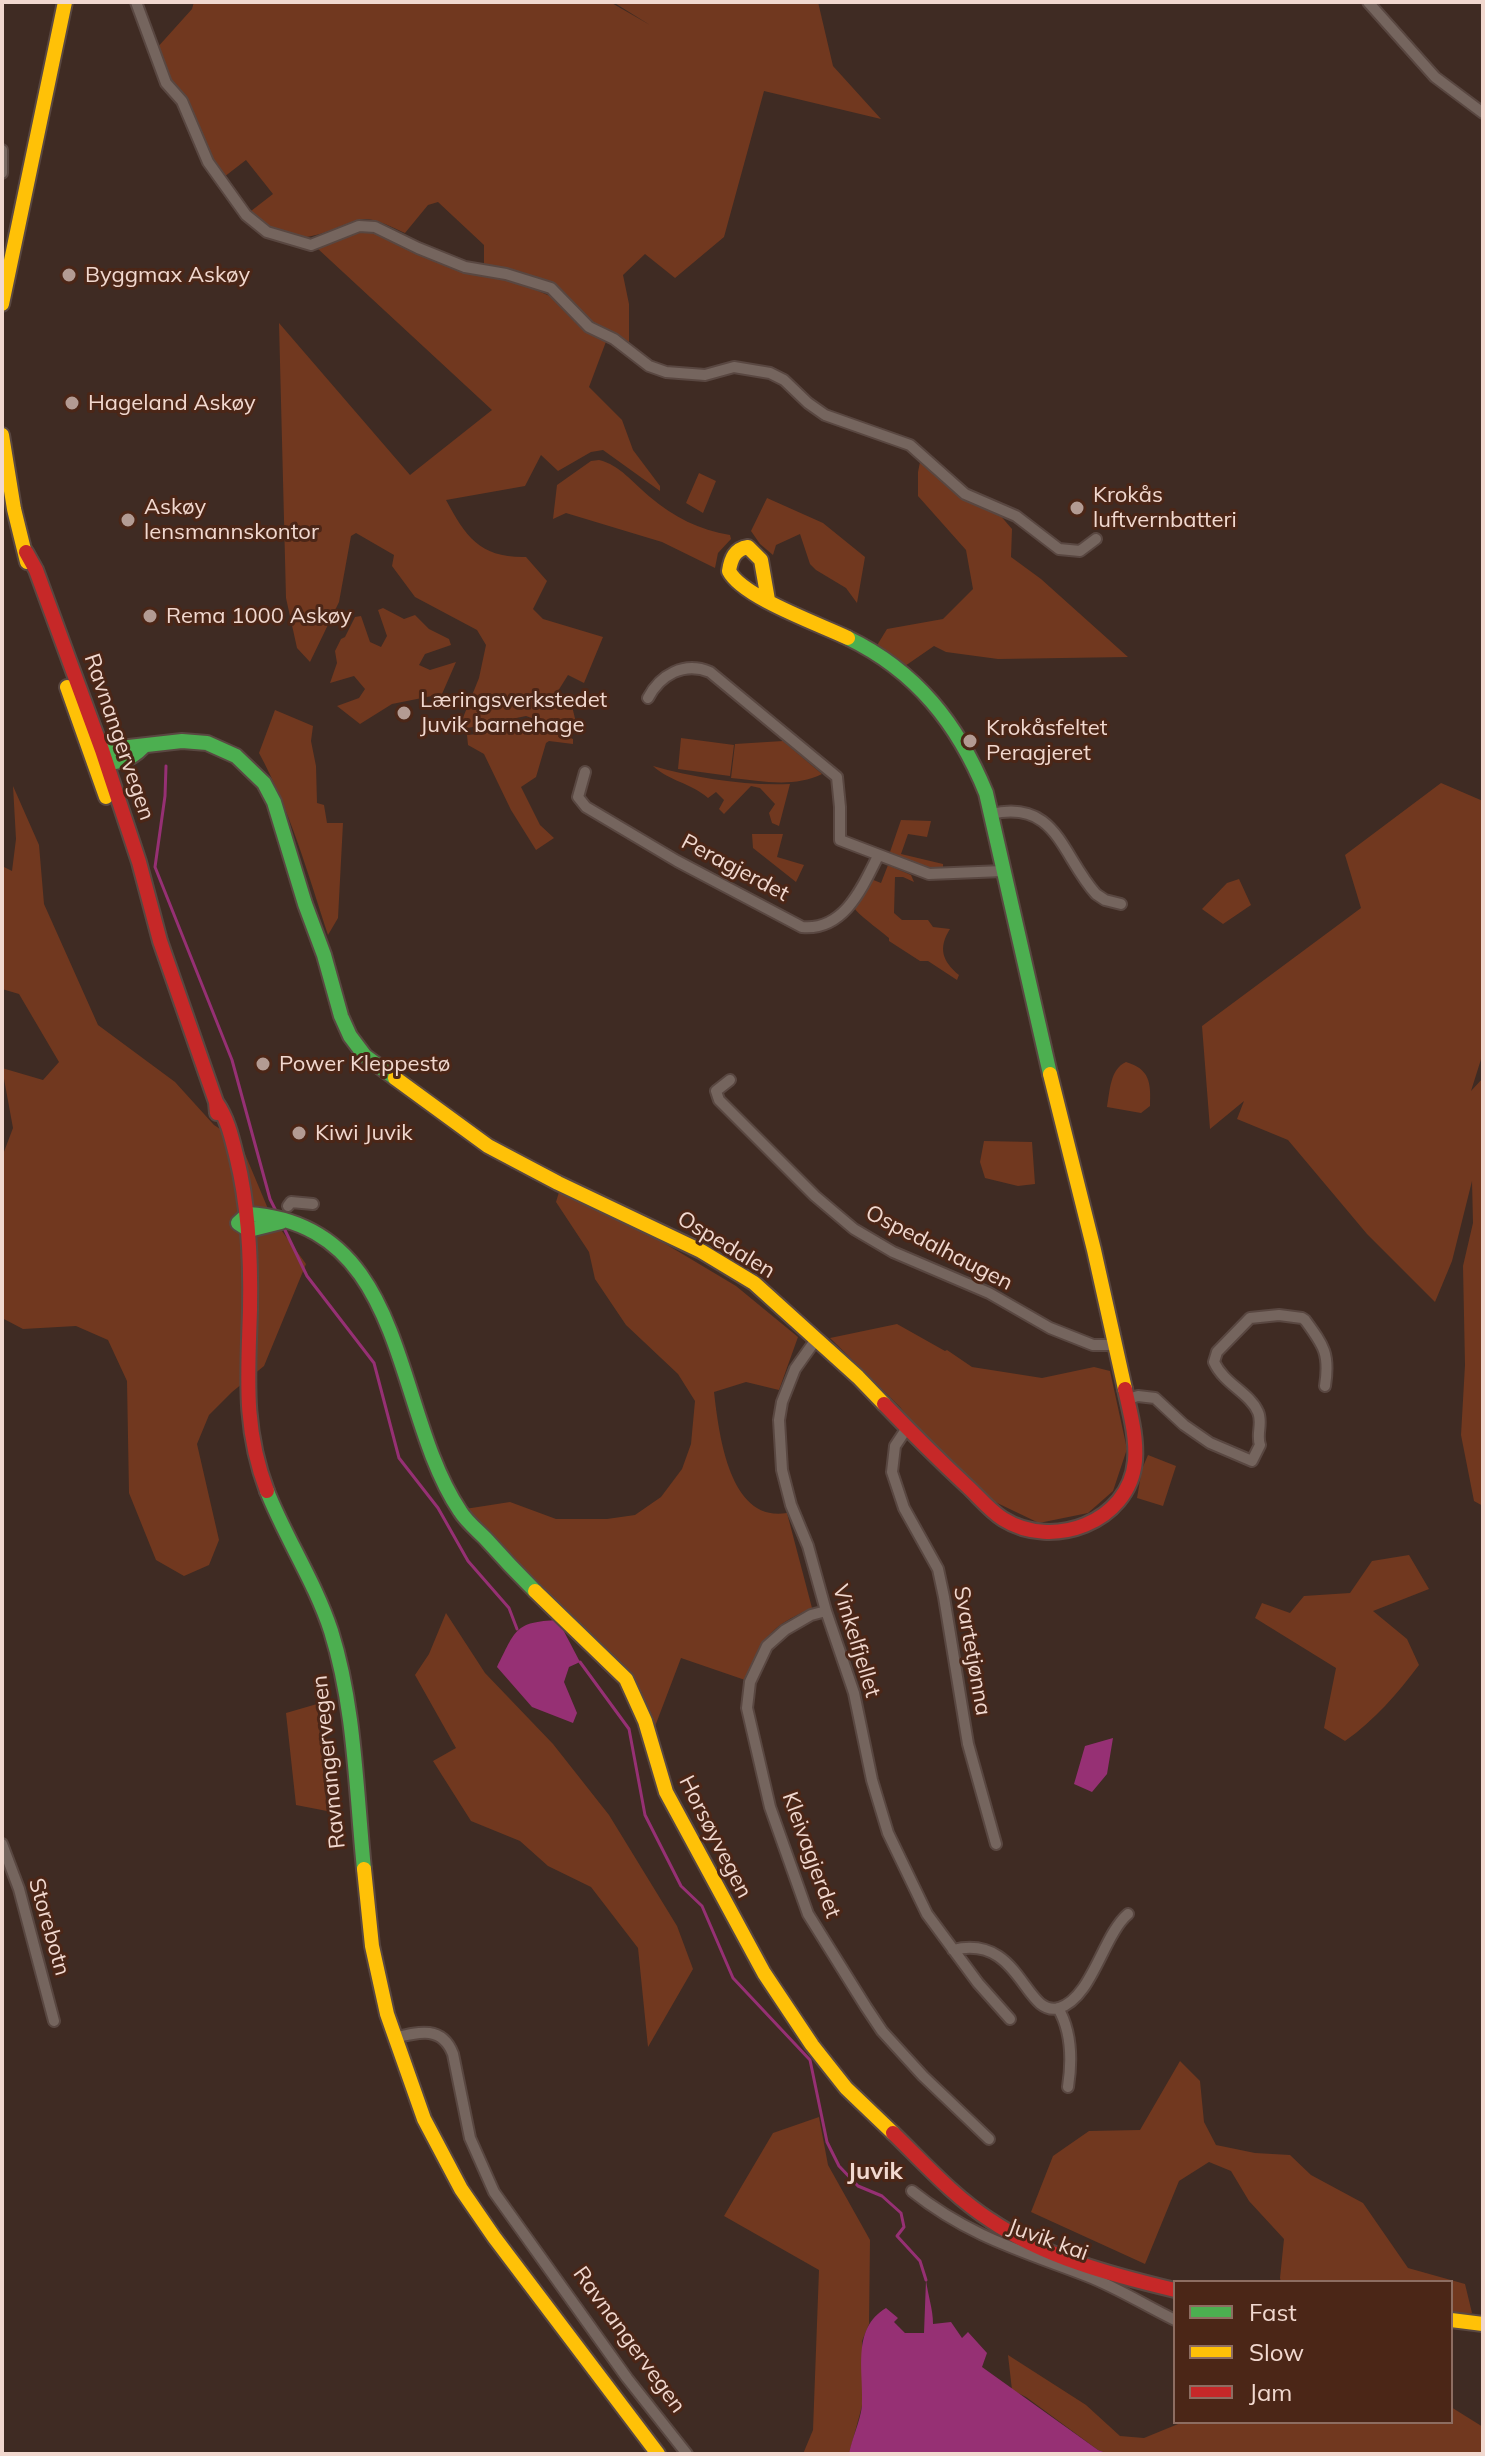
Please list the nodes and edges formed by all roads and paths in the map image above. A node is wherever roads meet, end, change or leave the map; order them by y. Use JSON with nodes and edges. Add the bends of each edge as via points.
{"nodes":[{"id":1,"x":65,"y":2,"type":"edge"},
{"id":2,"x":136,"y":2,"type":"edge"},
{"id":3,"x":1368,"y":2,"type":"edge"},
{"id":4,"x":1483,"y":113,"type":"edge"},
{"id":5,"x":2,"y":150,"type":"edge"},
{"id":6,"x":2,"y":173,"type":"edge"},
{"id":7,"x":2,"y":304,"type":"edge"},
{"id":8,"x":2,"y":435,"type":"edge"},
{"id":9,"x":1096,"y":539,"type":"dead end"},
{"id":10,"x":768,"y":600,"type":"dead end"},
{"id":11,"x":648,"y":698,"type":"dead end"},
{"id":12,"x":101,"y":759,"type":"junction"},
{"id":13,"x":585,"y":772,"type":"dead end"},
{"id":14,"x":991,"y":814,"type":"junction"},
{"id":15,"x":878,"y":856,"type":"junction"},
{"id":16,"x":1003,"y":871,"type":"junction"},
{"id":17,"x":1121,"y":904,"type":"dead end"},
{"id":18,"x":730,"y":1080,"type":"dead end"},
{"id":19,"x":313,"y":1204,"type":"dead end"},
{"id":20,"x":288,"y":1206,"type":"dead end"},
{"id":21,"x":245,"y":1222,"type":"junction"},
{"id":22,"x":817,"y":1338,"type":"junction"},
{"id":23,"x":1116,"y":1345,"type":"junction"},
{"id":24,"x":1325,"y":1386,"type":"dead end"},
{"id":25,"x":1128,"y":1399,"type":"junction"},
{"id":26,"x":907,"y":1428,"type":"junction"},
{"id":27,"x":826,"y":1611,"type":"junction"},
{"id":28,"x":2,"y":1844,"type":"edge"},
{"id":29,"x":996,"y":1844,"type":"dead end"},
{"id":30,"x":1128,"y":1914,"type":"dead end"},
{"id":31,"x":953,"y":1950,"type":"junction"},
{"id":32,"x":1058,"y":2008,"type":"junction"},
{"id":33,"x":1010,"y":2019,"type":"dead end"},
{"id":34,"x":54,"y":2021,"type":"dead end"},
{"id":35,"x":394,"y":2038,"type":"junction"},
{"id":36,"x":1068,"y":2087,"type":"dead end"},
{"id":37,"x":989,"y":2139,"type":"dead end"},
{"id":38,"x":912,"y":2191,"type":"dead end"},
{"id":39,"x":1173,"y":2289,"type":"edge"},
{"id":40,"x":1173,"y":2319,"type":"edge"},
{"id":41,"x":1453,"y":2320,"type":"edge"},
{"id":42,"x":1483,"y":2324,"type":"edge"},
{"id":43,"x":658,"y":2454,"type":"edge"},
{"id":44,"x":687,"y":2454,"type":"edge"}],
"edges":[{"from":1,"to":7,"type":"main road"},
{"from":2,"to":9,"type":"street","via":[[166,83],[182,101],[208,162],[246,215],[267,232],[311,245],[359,226],[375,227],[458,265],[541,285],[554,291],[589,327],[649,366],[688,375],[734,367],[770,373],[825,415],[910,445],[965,494],[1016,516],[1059,549],[1080,551]]},
{"from":3,"to":4,"type":"street","via":[[1435,77]]},
{"from":5,"to":6,"type":"street"},
{"from":8,"to":12,"type":"main road","name":"Ravnangervegen","via":[[36,596]]},
{"from":10,"to":14,"type":"main road","name":"Ospedalen","via":[[870,650],[911,679],[963,741]]},
{"from":11,"to":15,"type":"street","via":[[669,674],[696,667],[715,675],[837,777],[840,840]]},
{"from":12,"to":21,"type":"main road","name":"Ravnangervegen","via":[[151,922],[216,1102]]},
{"from":12,"to":22,"type":"main road","name":"Ospedalen","via":[[127,746],[182,741],[207,743],[236,756],[264,783],[274,802],[346,1028],[365,1056],[488,1146],[733,1269]]},
{"from":13,"to":15,"type":"street","name":"Peragjerdet","via":[[578,797],[586,807],[802,927],[843,914]]},
{"from":14,"to":16,"type":"main road","name":"Ospedalen"},
{"from":14,"to":17,"type":"street","via":[[1022,811],[1043,820],[1096,894]]},
{"from":15,"to":16,"type":"street","via":[[929,874]]},
{"from":16,"to":23,"type":"main road","name":"Ospedalen"},
{"from":18,"to":23,"type":"street","name":"Ospedalhaugen","via":[[716,1091],[719,1100],[847,1224],[1050,1328],[1093,1345]]},
{"from":19,"to":20,"type":"street"},
{"from":21,"to":35,"type":"main road","name":"Ravnangervegen","via":[[247,1411],[258,1468],[326,1617],[339,1659],[368,1923]]},
{"from":21,"to":39,"type":"main road","name":"Horsøyvegen","via":[[308,1229],[355,1266],[384,1312],[432,1455],[460,1512],[626,1679],[671,1805],[758,1962],[830,2068],[934,2176],[989,2220],[1032,2244],[1104,2272]]},
{"from":22,"to":26,"type":"main road","name":"Ospedalen"},
{"from":22,"to":27,"type":"street","name":"Vinkelfjellet","via":[[787,1387],[779,1439],[791,1505]]},
{"from":23,"to":25,"type":"main road","name":"Ospedalen"},
{"from":24,"to":25,"type":"street","via":[[1328,1359],[1305,1320],[1271,1316],[1250,1318],[1217,1352],[1214,1362],[1259,1414],[1260,1445],[1252,1461],[1210,1443],[1155,1398]]},
{"from":25,"to":26,"type":"main road","name":"Ospedalen","via":[[1136,1444],[1129,1485],[1104,1517],[1058,1532],[1029,1530],[1001,1518]]},
{"from":26,"to":29,"type":"street","name":"Svartetjønna","via":[[895,1446],[892,1472],[904,1508],[938,1569],[968,1744]]},
{"from":27,"to":31,"type":"street","name":"Vinkelfjellet","via":[[854,1693],[888,1833],[917,1896]]},
{"from":27,"to":37,"type":"street","name":"Kleivagjerdet","via":[[785,1630],[767,1646],[750,1682],[749,1720],[770,1807],[808,1914],[855,1991],[882,2031]]},
{"from":28,"to":34,"type":"street","name":"Storebotn"},
{"from":30,"to":32,"type":"street","via":[[1083,1985]]},
{"from":31,"to":32,"type":"street","via":[[975,1948],[1001,1957],[1034,1999]]},
{"from":31,"to":33,"type":"street","name":"Vinkelfjellet"},
{"from":32,"to":36,"type":"street","via":[[1070,2047]]},
{"from":35,"to":43,"type":"main road","name":"Ravnangervegen","via":[[424,2119],[461,2189]]},
{"from":35,"to":44,"type":"street","name":"Ravnangervegen","via":[[427,2032],[448,2042],[470,2138],[494,2192]]},
{"from":38,"to":40,"type":"street","name":"Juvik kai","via":[[981,2236],[1103,2283]]},
{"from":41,"to":42,"type":"main road"}]}
